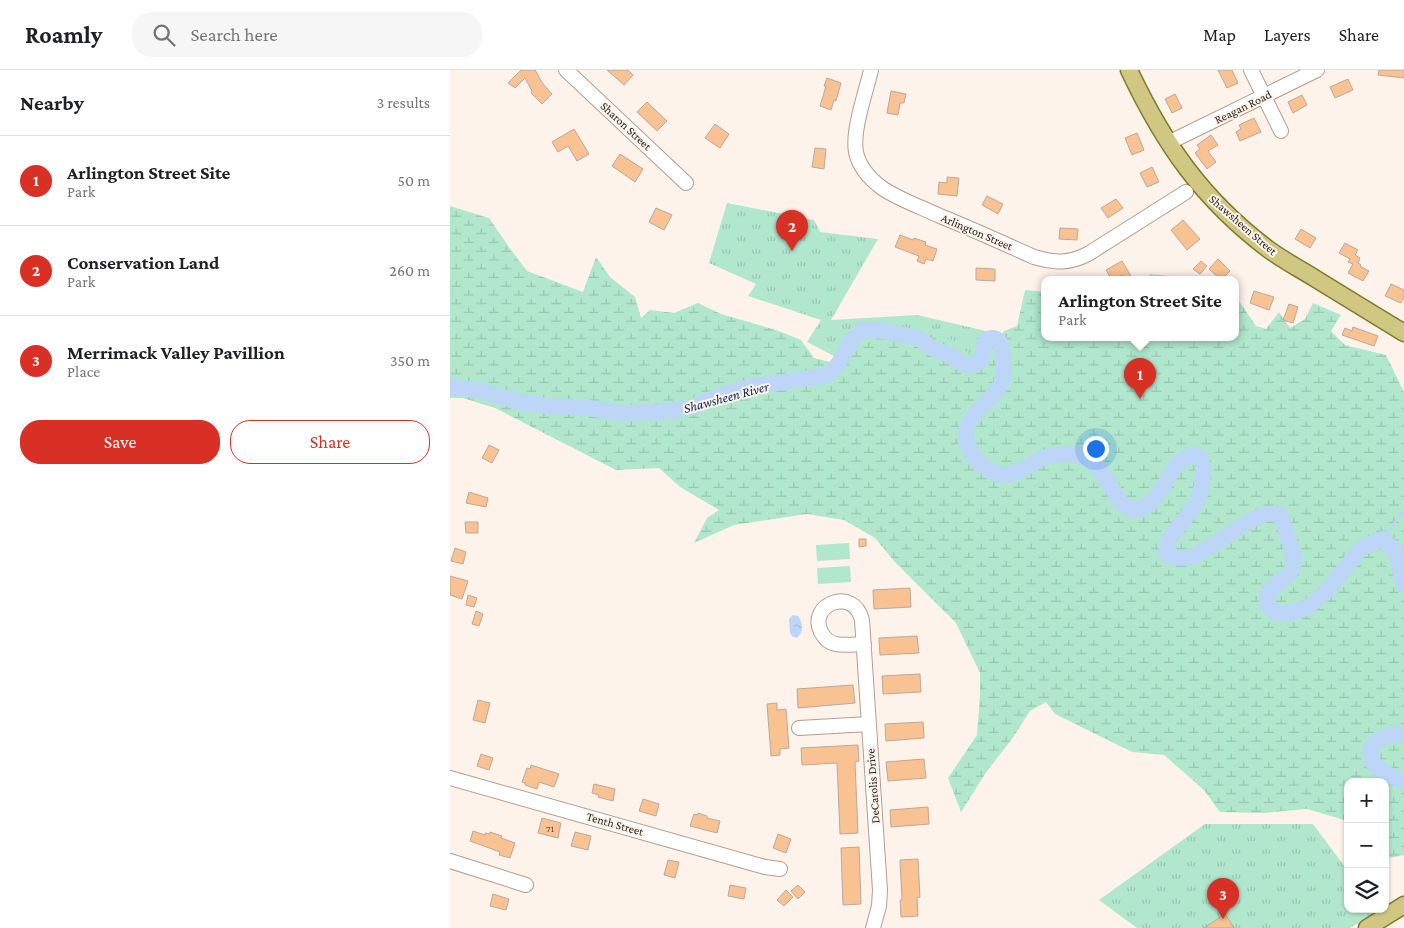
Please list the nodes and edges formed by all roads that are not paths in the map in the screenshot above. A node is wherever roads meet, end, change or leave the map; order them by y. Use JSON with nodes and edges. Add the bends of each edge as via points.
{"nodes":[{"id":1,"x":566,"y":70,"type":"edge"},
{"id":2,"x":871,"y":70,"type":"edge"},
{"id":3,"x":1129,"y":70,"type":"edge"},
{"id":4,"x":1251,"y":70,"type":"edge"},
{"id":5,"x":1317,"y":70,"type":"edge"},
{"id":6,"x":1264,"y":96,"type":"junction"},
{"id":7,"x":1280,"y":131,"type":"dead end"},
{"id":8,"x":1168,"y":143,"type":"junction"},
{"id":9,"x":686,"y":183,"type":"dead end"},
{"id":10,"x":1186,"y":192,"type":"dead end"},
{"id":11,"x":1404,"y":333,"type":"edge"},
{"id":12,"x":864,"y":644,"type":"dead end"},
{"id":13,"x":869,"y":724,"type":"junction"},
{"id":14,"x":799,"y":728,"type":"dead end"},
{"id":15,"x":450,"y":778,"type":"edge"},
{"id":16,"x":450,"y":862,"type":"edge"},
{"id":17,"x":780,"y":870,"type":"dead end"},
{"id":18,"x":526,"y":885,"type":"dead end"},
{"id":19,"x":1404,"y":905,"type":"edge"},
{"id":20,"x":873,"y":928,"type":"edge"},
{"id":21,"x":1367,"y":928,"type":"edge"}],
"edges":[{"from":1,"to":9,"type":"street","name":"Sharon Street"},
{"from":2,"to":10,"type":"street","name":"Arlington Street","via":[[856,140],[864,171],[882,188],[899,197],[1034,256],[1057,262],[1078,259]]},
{"from":3,"to":8,"type":"main road","name":"Shawsheen Street"},
{"from":4,"to":6,"type":"street"},
{"from":5,"to":6,"type":"street","name":"Reagan Road"},
{"from":6,"to":7,"type":"street"},
{"from":6,"to":8,"type":"street","name":"Reagan Road"},
{"from":8,"to":11,"type":"main road","name":"Shawsheen Street","via":[[1216,204],[1268,249]]},
{"from":12,"to":13,"type":"street","name":"DeCarolis Drive"},
{"from":13,"to":14,"type":"street"},
{"from":13,"to":20,"type":"street","name":"DeCarolis Drive","via":[[880,890]]},
{"from":15,"to":17,"type":"street","name":"Tenth Street"},
{"from":16,"to":18,"type":"street"},
{"from":19,"to":21,"type":"main road"}]}
